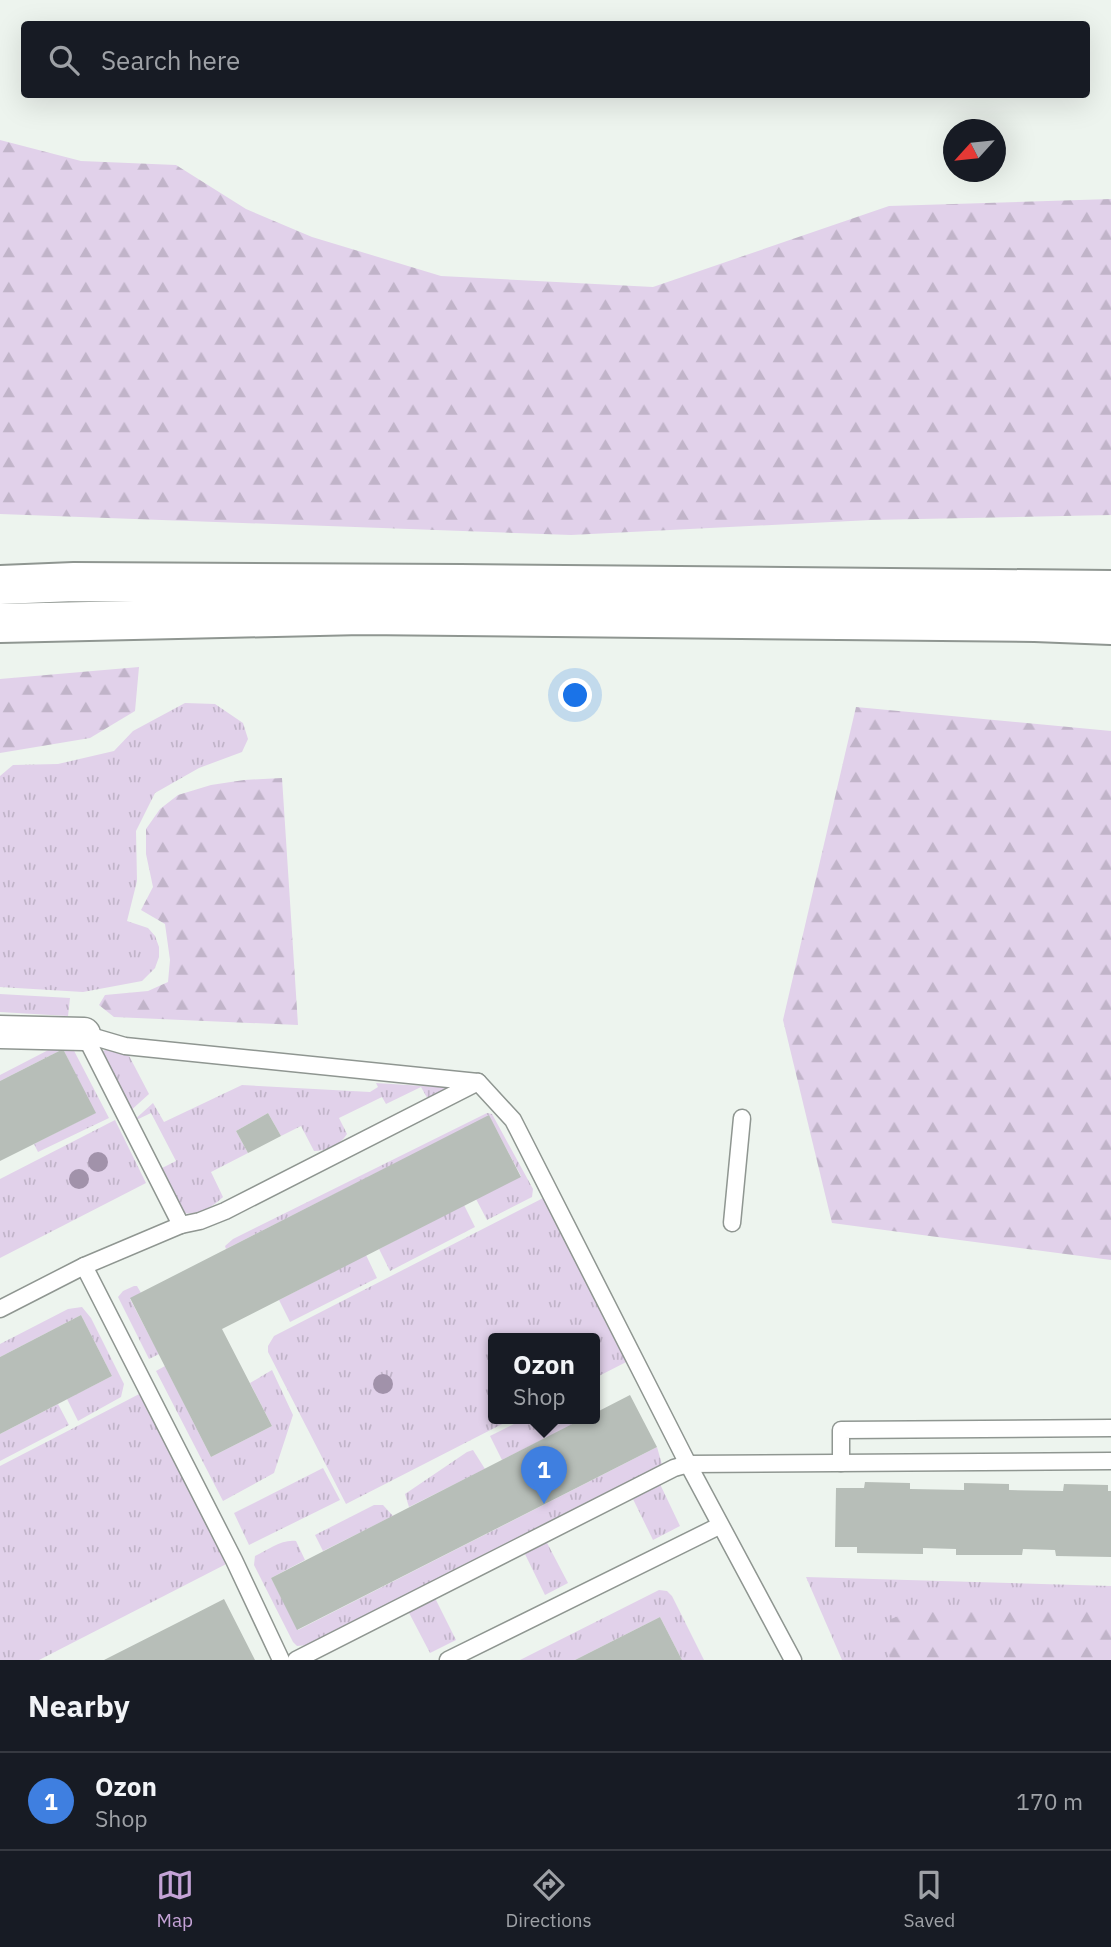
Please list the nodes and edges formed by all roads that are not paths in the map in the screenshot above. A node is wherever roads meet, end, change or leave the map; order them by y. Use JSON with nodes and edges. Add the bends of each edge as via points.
{"nodes":[{"id":1,"x":0,"y":585,"type":"edge"},
{"id":2,"x":1111,"y":590,"type":"edge"},
{"id":3,"x":0,"y":623,"type":"edge"},
{"id":4,"x":1111,"y":625,"type":"edge"},
{"id":5,"x":84,"y":1034,"type":"junction"},
{"id":6,"x":4,"y":1035,"type":"edge"},
{"id":7,"x":478,"y":1082,"type":"junction"},
{"id":8,"x":742,"y":1118,"type":"dead end"},
{"id":9,"x":732,"y":1223,"type":"dead end"},
{"id":10,"x":181,"y":1225,"type":"junction"},
{"id":11,"x":85,"y":1266,"type":"junction"},
{"id":12,"x":0,"y":1309,"type":"edge"},
{"id":13,"x":1111,"y":1428,"type":"edge"},
{"id":14,"x":1111,"y":1461,"type":"edge"},
{"id":15,"x":841,"y":1463,"type":"junction"},
{"id":16,"x":688,"y":1464,"type":"junction"},
{"id":17,"x":719,"y":1526,"type":"junction"},
{"id":18,"x":281,"y":1660,"type":"edge"},
{"id":19,"x":296,"y":1660,"type":"edge"},
{"id":20,"x":448,"y":1660,"type":"edge"},
{"id":21,"x":793,"y":1660,"type":"edge"}],
"edges":[{"from":1,"to":2,"type":"main road","via":[[446,583]]},
{"from":3,"to":4,"type":"main road","via":[[362,615]]},
{"from":5,"to":6,"type":"street"},
{"from":5,"to":7,"type":"lane","via":[[125,1046]]},
{"from":5,"to":10,"type":"lane"},
{"from":7,"to":10,"type":"lane","via":[[225,1211]]},
{"from":7,"to":16,"type":"lane","via":[[513,1120]]},
{"from":8,"to":9,"type":"lane"},
{"from":10,"to":11,"type":"lane"},
{"from":11,"to":12,"type":"lane"},
{"from":11,"to":18,"type":"lane"},
{"from":13,"to":15,"type":"lane","via":[[841,1430]]},
{"from":14,"to":15,"type":"lane"},
{"from":15,"to":16,"type":"lane"},
{"from":16,"to":17,"type":"lane"},
{"from":16,"to":19,"type":"lane"},
{"from":17,"to":20,"type":"lane"},
{"from":17,"to":21,"type":"lane"}]}
